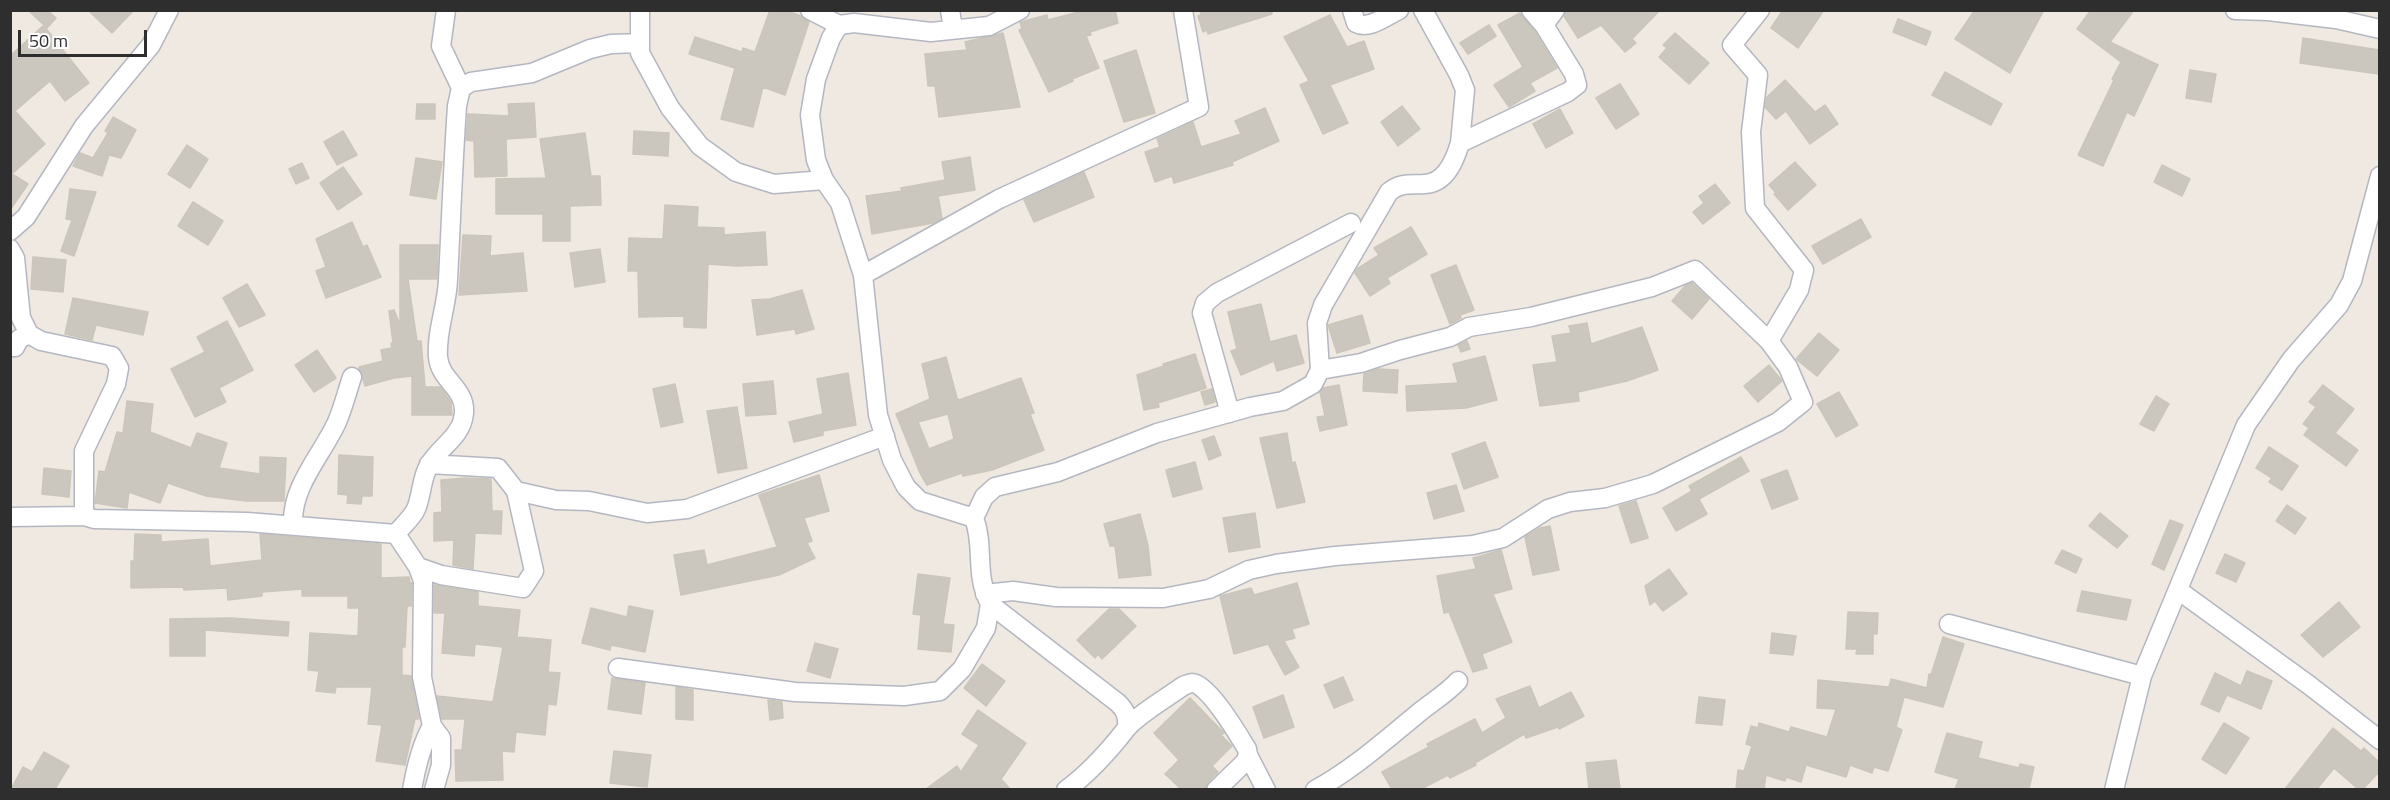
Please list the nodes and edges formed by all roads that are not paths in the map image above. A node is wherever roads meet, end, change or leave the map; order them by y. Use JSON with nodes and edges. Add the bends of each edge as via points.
{"nodes":[{"id":1,"x":169,"y":10,"type":"edge"},
{"id":2,"x":446,"y":10,"type":"edge"},
{"id":3,"x":640,"y":10,"type":"edge"},
{"id":4,"x":810,"y":10,"type":"edge"},
{"id":5,"x":950,"y":10,"type":"edge"},
{"id":6,"x":1020,"y":10,"type":"edge"},
{"id":7,"x":1183,"y":10,"type":"edge"},
{"id":8,"x":1352,"y":10,"type":"edge"},
{"id":9,"x":1399,"y":10,"type":"edge"},
{"id":10,"x":1423,"y":10,"type":"edge"},
{"id":11,"x":1531,"y":10,"type":"edge"},
{"id":12,"x":1760,"y":10,"type":"edge"},
{"id":13,"x":2235,"y":10,"type":"edge"},
{"id":14,"x":1550,"y":18,"type":"edge"},
{"id":15,"x":839,"y":25,"type":"junction"},
{"id":16,"x":2379,"y":28,"type":"edge"},
{"id":17,"x":953,"y":30,"type":"junction"},
{"id":18,"x":640,"y":43,"type":"junction"},
{"id":19,"x":461,"y":88,"type":"junction"},
{"id":20,"x":1460,"y":143,"type":"junction"},
{"id":21,"x":2379,"y":176,"type":"edge"},
{"id":22,"x":824,"y":180,"type":"junction"},
{"id":23,"x":1351,"y":223,"type":"dead end"},
{"id":24,"x":10,"y":231,"type":"edge"},
{"id":25,"x":10,"y":249,"type":"edge"},
{"id":26,"x":862,"y":275,"type":"junction"},
{"id":27,"x":29,"y":334,"type":"junction"},
{"id":28,"x":1769,"y":341,"type":"junction"},
{"id":29,"x":10,"y":347,"type":"edge"},
{"id":30,"x":1320,"y":370,"type":"junction"},
{"id":31,"x":352,"y":377,"type":"dead end"},
{"id":32,"x":1230,"y":413,"type":"junction"},
{"id":33,"x":885,"y":436,"type":"junction"},
{"id":34,"x":429,"y":464,"type":"junction"},
{"id":35,"x":516,"y":491,"type":"junction"},
{"id":36,"x":84,"y":516,"type":"junction"},
{"id":37,"x":10,"y":517,"type":"edge"},
{"id":38,"x":974,"y":518,"type":"junction"},
{"id":39,"x":293,"y":525,"type":"junction"},
{"id":40,"x":396,"y":534,"type":"junction"},
{"id":41,"x":418,"y":567,"type":"junction"},
{"id":42,"x":2178,"y":590,"type":"junction"},
{"id":43,"x":987,"y":599,"type":"junction"},
{"id":44,"x":1949,"y":624,"type":"dead end"},
{"id":45,"x":618,"y":668,"type":"dead end"},
{"id":46,"x":2142,"y":676,"type":"junction"},
{"id":47,"x":1458,"y":681,"type":"dead end"},
{"id":48,"x":432,"y":726,"type":"junction"},
{"id":49,"x":1127,"y":728,"type":"junction"},
{"id":50,"x":2379,"y":740,"type":"edge"},
{"id":51,"x":1248,"y":756,"type":"junction"},
{"id":52,"x":412,"y":789,"type":"edge"},
{"id":53,"x":434,"y":789,"type":"edge"},
{"id":54,"x":1066,"y":789,"type":"edge"},
{"id":55,"x":1216,"y":789,"type":"edge"},
{"id":56,"x":1266,"y":789,"type":"edge"},
{"id":57,"x":1315,"y":789,"type":"edge"},
{"id":58,"x":2114,"y":789,"type":"edge"}],
"edges":[{"from":1,"to":24,"type":"street","via":[[152,45],[84,126],[26,217]]},
{"from":2,"to":19,"type":"street","via":[[441,46]]},
{"from":3,"to":18,"type":"street"},
{"from":4,"to":15,"type":"street"},
{"from":5,"to":17,"type":"street"},
{"from":6,"to":17,"type":"street","via":[[989,26]]},
{"from":7,"to":26,"type":"street","via":[[1199,107],[999,199]]},
{"from":8,"to":9,"type":"street","via":[[1361,26]]},
{"from":10,"to":20,"type":"street","via":[[1465,90]]},
{"from":11,"to":14,"type":"street"},
{"from":12,"to":28,"type":"street","via":[[1732,45],[1758,75],[1751,132],[1755,208],[1804,270],[1799,290]]},
{"from":13,"to":16,"type":"street","via":[[2336,19]]},
{"from":14,"to":20,"type":"street","via":[[1577,85]]},
{"from":15,"to":17,"type":"street","via":[[854,23],[930,32]]},
{"from":15,"to":22,"type":"street","via":[[816,80],[810,115],[816,160]]},
{"from":18,"to":19,"type":"street","via":[[590,49],[532,73],[471,82]]},
{"from":18,"to":22,"type":"street","via":[[640,53],[670,108],[700,146],[736,172],[774,184]]},
{"from":19,"to":34,"type":"street","via":[[448,282],[438,358],[444,376],[460,393],[464,412],[455,436]]},
{"from":20,"to":30,"type":"street","via":[[1452,167],[1441,177],[1428,184],[1397,186],[1374,215],[1323,305],[1317,323]]},
{"from":21,"to":42,"type":"street","via":[[2352,281],[2339,306],[2291,360],[2246,425]]},
{"from":22,"to":26,"type":"street","via":[[840,203]]},
{"from":23,"to":32,"type":"street","via":[[1217,293],[1205,303],[1202,313]]},
{"from":25,"to":27,"type":"street","via":[[15,258],[21,318]]},
{"from":26,"to":33,"type":"street","via":[[878,415]]},
{"from":27,"to":29,"type":"street"},
{"from":27,"to":36,"type":"street","via":[[41,341],[112,356],[119,368],[116,384],[84,451]]},
{"from":28,"to":30,"type":"street","via":[[1695,270],[1652,287],[1531,317],[1469,327],[1450,337],[1361,363]]},
{"from":28,"to":43,"type":"street","via":[[1788,367],[1803,402],[1778,422],[1653,484],[1548,509],[1503,538],[1473,545],[1276,564],[1249,570],[1209,589],[1163,598],[1056,597],[1013,591]]},
{"from":30,"to":32,"type":"street","via":[[1313,384],[1283,401]]},
{"from":31,"to":39,"type":"street","via":[[337,422],[292,511]]},
{"from":32,"to":38,"type":"street","via":[[1157,433],[1058,472],[995,487],[984,497]]},
{"from":33,"to":35,"type":"street","via":[[687,509],[647,513]]},
{"from":33,"to":38,"type":"street","via":[[906,487],[920,501]]},
{"from":34,"to":35,"type":"street","via":[[498,468]]},
{"from":34,"to":40,"type":"street","via":[[416,510]]},
{"from":35,"to":41,"type":"street","via":[[534,571],[523,588],[441,575]]},
{"from":36,"to":37,"type":"street"},
{"from":36,"to":39,"type":"street"},
{"from":38,"to":43,"type":"street","via":[[980,580]]},
{"from":39,"to":40,"type":"street"},
{"from":40,"to":41,"type":"street"},
{"from":41,"to":48,"type":"street","via":[[423,581],[422,677]]},
{"from":42,"to":46,"type":"street"},
{"from":42,"to":50,"type":"street"},
{"from":43,"to":45,"type":"street","via":[[986,628],[962,669],[940,691],[904,696],[795,692]]},
{"from":43,"to":49,"type":"street","via":[[1118,703],[1125,710]]},
{"from":44,"to":46,"type":"street"},
{"from":46,"to":58,"type":"street"},
{"from":47,"to":57,"type":"street","via":[[1446,695],[1340,776]]},
{"from":48,"to":52,"type":"street","via":[[425,737]]},
{"from":48,"to":53,"type":"street","via":[[441,738],[441,765]]},
{"from":49,"to":51,"type":"street","via":[[1192,683],[1200,686],[1225,713]]},
{"from":49,"to":54,"type":"street","via":[[1078,782]]},
{"from":51,"to":55,"type":"street"},
{"from":51,"to":56,"type":"street"}]}
